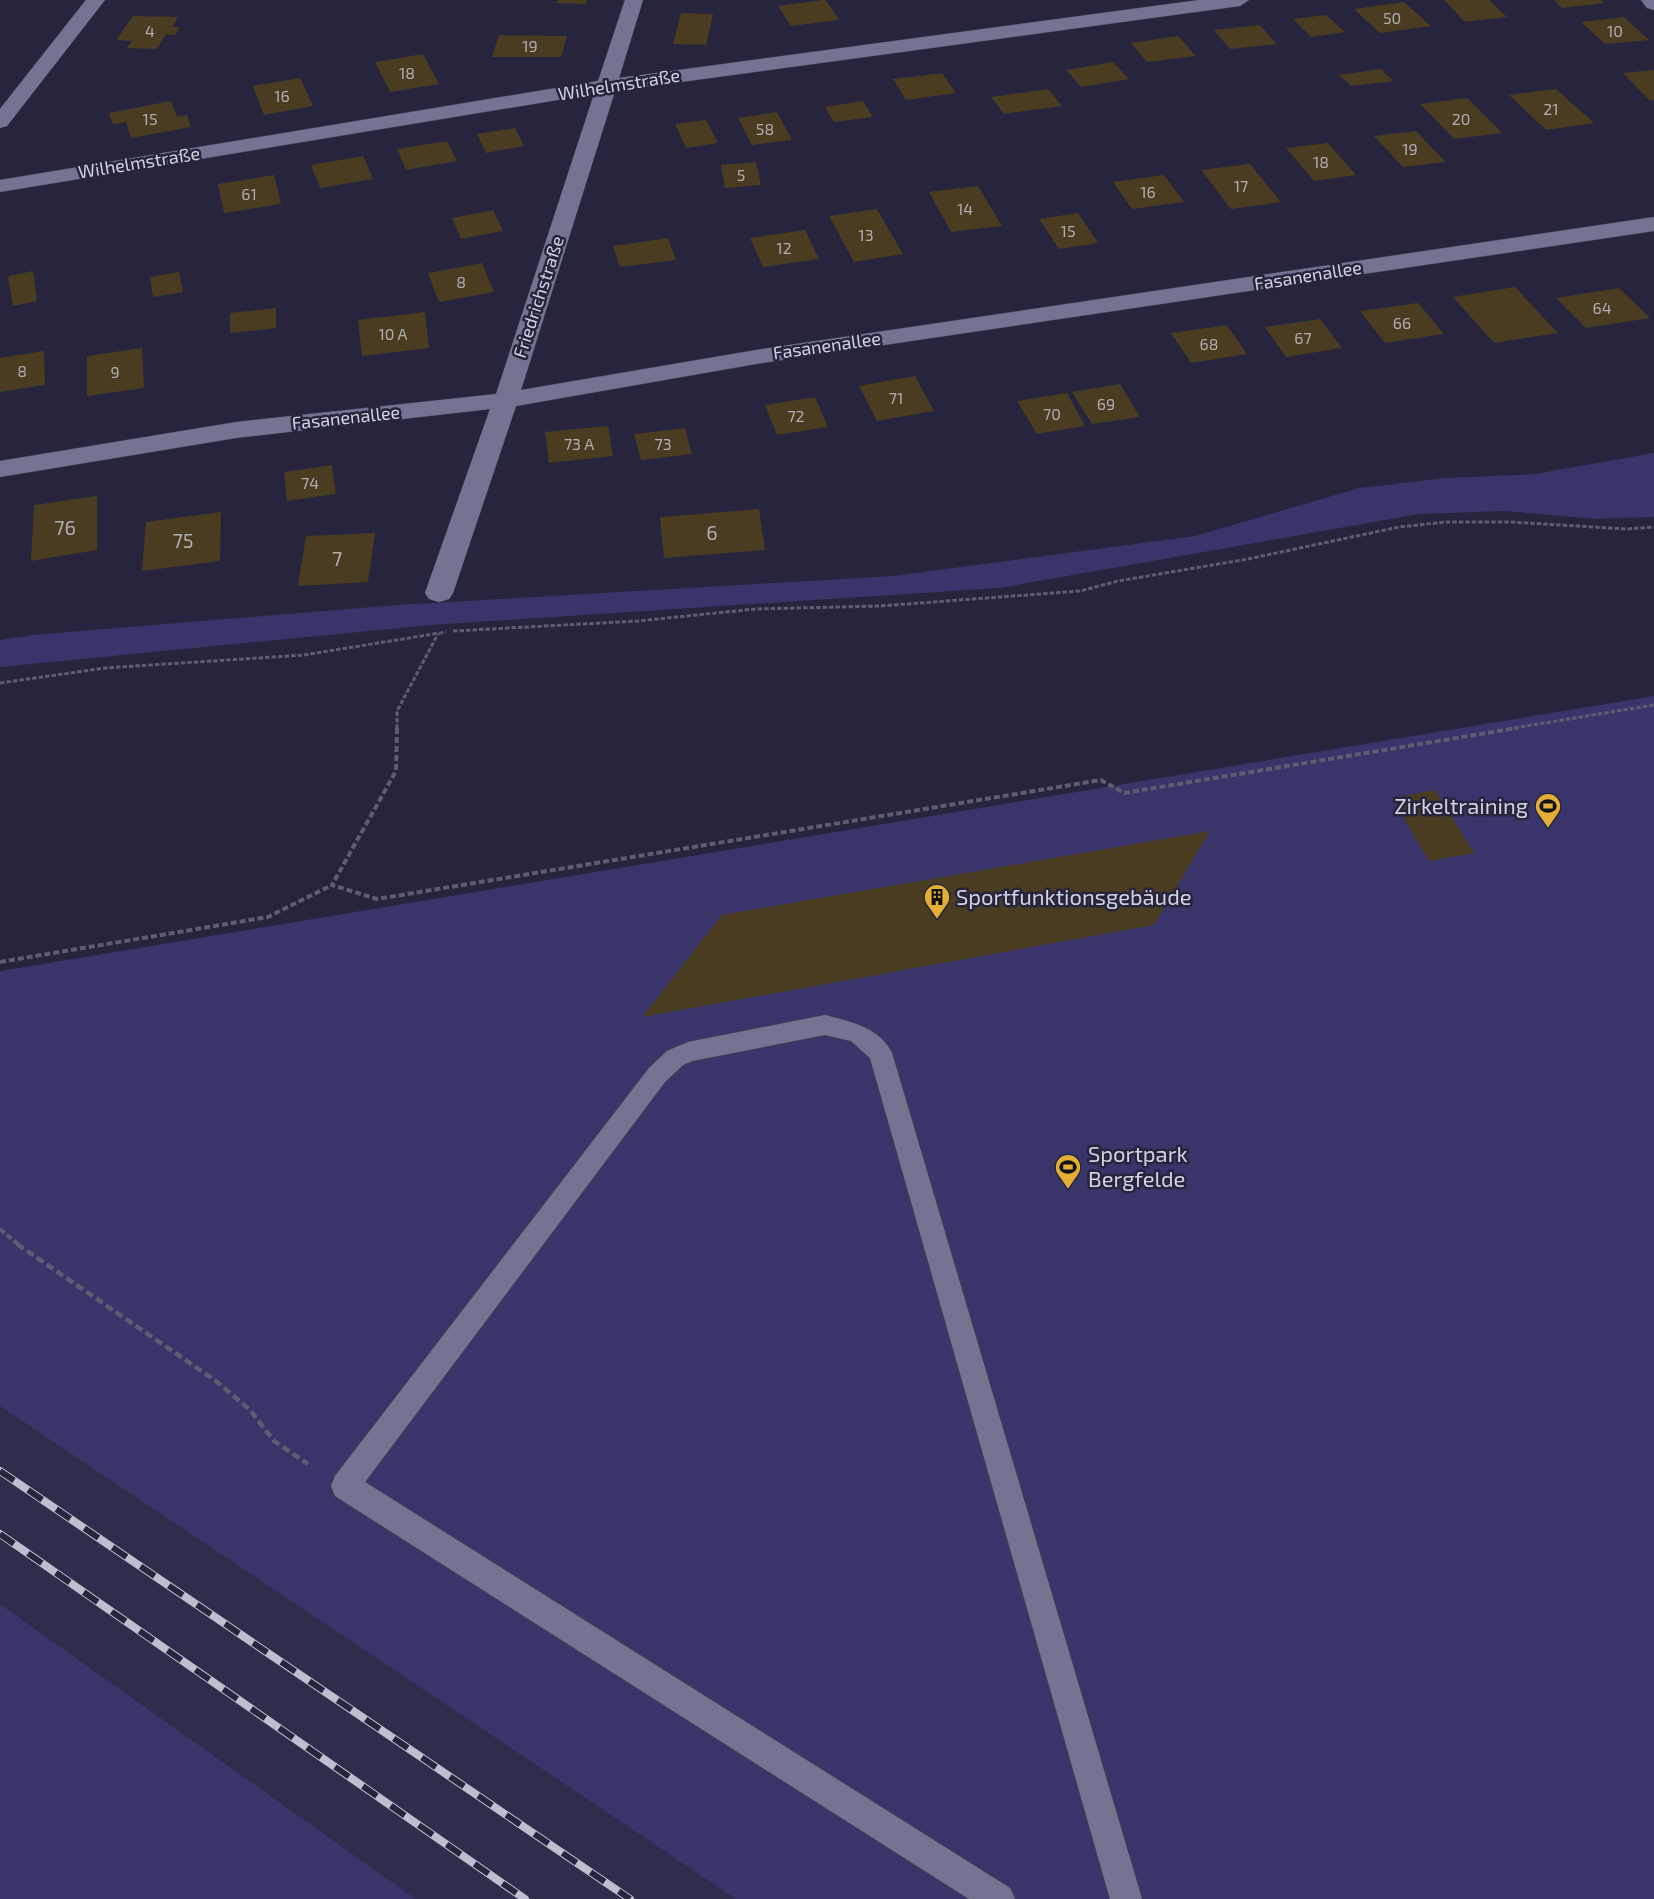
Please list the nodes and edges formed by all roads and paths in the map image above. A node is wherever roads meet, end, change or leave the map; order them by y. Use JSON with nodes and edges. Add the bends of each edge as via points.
{"nodes":[{"id":1,"x":96,"y":0,"type":"edge"},
{"id":2,"x":634,"y":0,"type":"edge"},
{"id":3,"x":1240,"y":0,"type":"edge"},
{"id":4,"x":1650,"y":0,"type":"edge"},
{"id":5,"x":1654,"y":4,"type":"edge"},
{"id":6,"x":606,"y":86,"type":"junction"},
{"id":7,"x":0,"y":122,"type":"edge"},
{"id":8,"x":0,"y":186,"type":"edge"},
{"id":9,"x":1654,"y":224,"type":"edge"},
{"id":10,"x":506,"y":400,"type":"junction"},
{"id":11,"x":0,"y":469,"type":"edge"},
{"id":12,"x":1654,"y":527,"type":"edge"},
{"id":13,"x":439,"y":593,"type":"dead end"},
{"id":14,"x":438,"y":634,"type":"junction"},
{"id":15,"x":0,"y":683,"type":"edge"},
{"id":16,"x":1654,"y":705,"type":"edge"},
{"id":17,"x":332,"y":885,"type":"junction"},
{"id":18,"x":0,"y":962,"type":"edge"},
{"id":19,"x":0,"y":1229,"type":"edge"},
{"id":20,"x":345,"y":1486,"type":"junction"},
{"id":21,"x":999,"y":1899,"type":"edge"},
{"id":22,"x":1126,"y":1899,"type":"edge"}],
"edges":[{"from":1,"to":7,"type":"street"},
{"from":2,"to":6,"type":"street","name":"Friedrichstraße"},
{"from":3,"to":6,"type":"street","name":"Wilhelmstraße"},
{"from":4,"to":5,"type":"street"},
{"from":6,"to":8,"type":"street","name":"Wilhelmstraße"},
{"from":6,"to":10,"type":"street","name":"Friedrichstraße"},
{"from":9,"to":10,"type":"street","name":"Fasanenallee","via":[[767,355]]},
{"from":10,"to":11,"type":"street","name":"Fasanenallee","via":[[236,430]]},
{"from":10,"to":13,"type":"street","name":"Friedrichstraße"},
{"from":12,"to":14,"type":"path","via":[[1446,522],[1399,527],[1080,591],[880,606],[754,609]]},
{"from":14,"to":15,"type":"path","via":[[306,655],[112,667]]},
{"from":14,"to":17,"type":"path","via":[[397,711],[396,771]]},
{"from":16,"to":17,"type":"path","via":[[1124,793],[1101,780],[377,899]]},
{"from":17,"to":18,"type":"path","via":[[268,917]]},
{"from":19,"to":20,"type":"path","via":[[25,1251],[216,1381],[250,1410],[274,1441]]},
{"from":20,"to":21,"type":"lane"},
{"from":20,"to":22,"type":"lane","via":[[666,1066],[702,1047],[808,1027],[842,1027],[858,1033],[880,1053],[885,1067]]}]}
